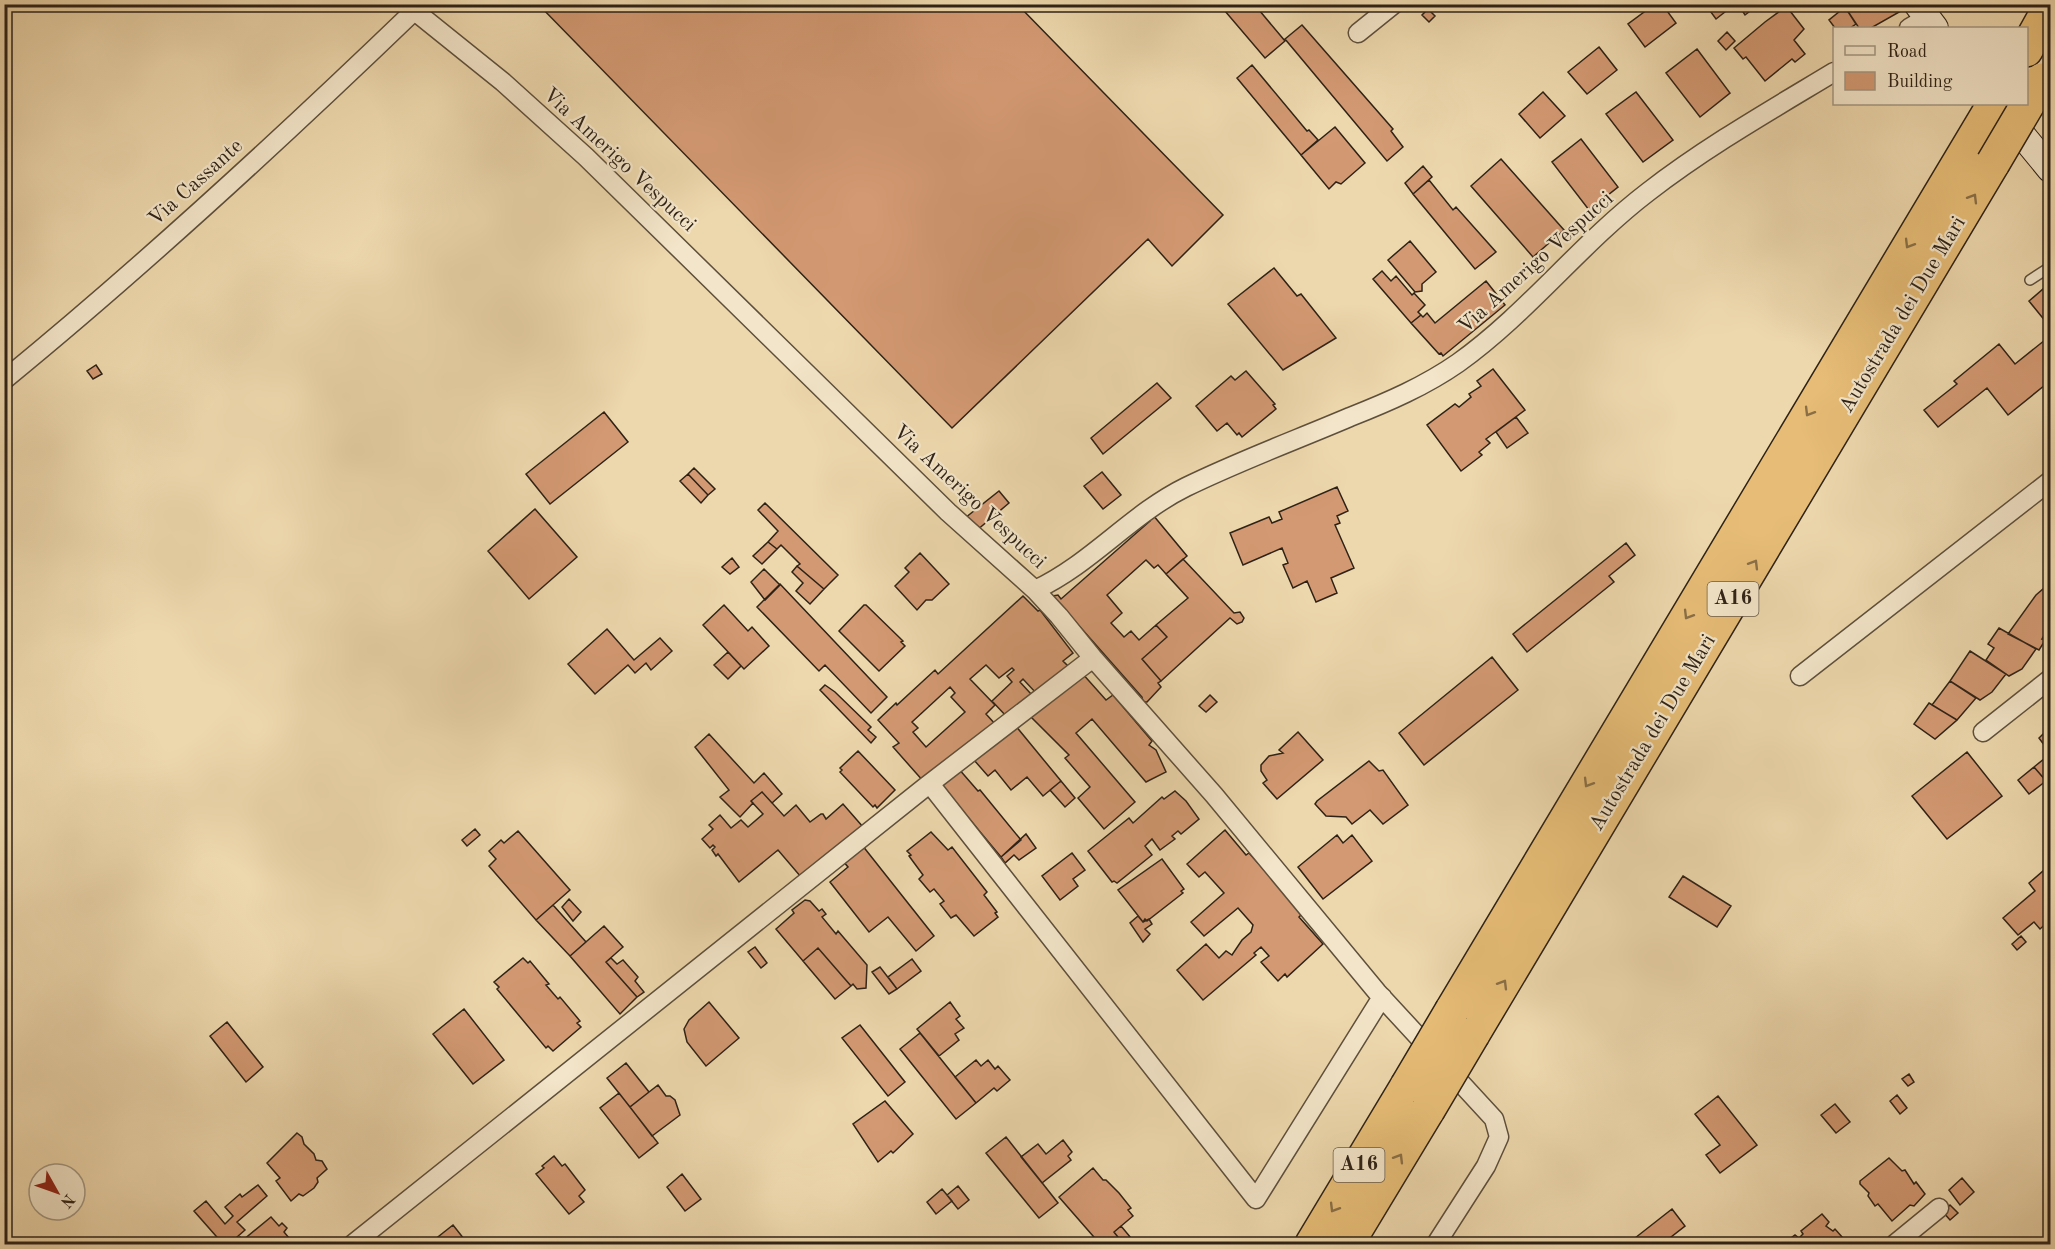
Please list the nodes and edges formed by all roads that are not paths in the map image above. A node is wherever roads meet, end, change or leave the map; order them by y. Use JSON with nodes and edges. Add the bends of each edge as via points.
{"nodes":[{"id":1,"x":1394,"y":4,"type":"edge"},
{"id":2,"x":2050,"y":7,"type":"edge"},
{"id":3,"x":410,"y":8,"type":"edge"},
{"id":4,"x":1358,"y":33,"type":"dead end"},
{"id":5,"x":2028,"y":46,"type":"edge"},
{"id":6,"x":1833,"y":73,"type":"edge"},
{"id":7,"x":2046,"y":73,"type":"edge"},
{"id":8,"x":2028,"y":96,"type":"edge"},
{"id":9,"x":1995,"y":105,"type":"edge"},
{"id":10,"x":1996,"y":105,"type":"edge"},
{"id":11,"x":2020,"y":105,"type":"edge"},
{"id":12,"x":1983,"y":152,"type":"junction"},
{"id":13,"x":2050,"y":169,"type":"edge"},
{"id":14,"x":2050,"y":267,"type":"edge"},
{"id":15,"x":2030,"y":280,"type":"dead end"},
{"id":16,"x":4,"y":380,"type":"edge"},
{"id":17,"x":2050,"y":481,"type":"edge"},
{"id":18,"x":1035,"y":590,"type":"junction"},
{"id":19,"x":1093,"y":658,"type":"junction"},
{"id":20,"x":1800,"y":676,"type":"dead end"},
{"id":21,"x":2050,"y":679,"type":"edge"},
{"id":22,"x":1983,"y":732,"type":"dead end"},
{"id":23,"x":930,"y":784,"type":"junction"},
{"id":24,"x":1382,"y":997,"type":"junction"},
{"id":25,"x":1417,"y":1098,"type":"junction"},
{"id":26,"x":1939,"y":1208,"type":"dead end"},
{"id":27,"x":353,"y":1245,"type":"edge"},
{"id":28,"x":1312,"y":1245,"type":"edge"},
{"id":29,"x":1347,"y":1245,"type":"edge"},
{"id":30,"x":1436,"y":1245,"type":"edge"},
{"id":31,"x":1895,"y":1245,"type":"edge"}],
"edges":[{"from":1,"to":4,"type":"street"},
{"from":2,"to":5,"type":"highway"},
{"from":3,"to":16,"type":"street","name":"Via Cassante","via":[[325,96],[94,306]]},
{"from":3,"to":18,"type":"street","name":"Via Amerigo Vespucci","via":[[503,82],[586,157],[948,512]]},
{"from":6,"to":18,"type":"street","name":"Via Amerigo Vespucci","via":[[1749,123],[1648,192],[1587,244],[1521,312],[1457,363],[1403,395],[1185,487],[1144,511],[1053,582]]},
{"from":7,"to":8,"type":"highway","name":"Autostrada dei Due Mari","number":"A16","bridge":true},
{"from":9,"to":12,"type":"highway","name":"Autostrada dei Due Mari","number":"A16"},
{"from":10,"to":13,"type":"street"},
{"from":11,"to":12,"type":"highway","name":"Autostrada dei Due Mari","number":"A16","bridge":true},
{"from":12,"to":25,"type":"highway","name":"Autostrada dei Due Mari","number":"A16","one_way":true,"bridge":true,"via":[[1452,1010]]},
{"from":25,"to":12,"type":"highway","name":"Autostrada dei Due Mari","number":"A16","one_way":true,"bridge":true,"via":[[1473,1034]]},
{"from":14,"to":15,"type":"lane"},
{"from":17,"to":20,"type":"street"},
{"from":18,"to":19,"type":"street"},
{"from":19,"to":23,"type":"street"},
{"from":19,"to":24,"type":"street","via":[[1214,795]]},
{"from":21,"to":22,"type":"street"},
{"from":23,"to":24,"type":"street","via":[[1256,1198]]},
{"from":23,"to":27,"type":"street"},
{"from":24,"to":30,"type":"street","via":[[1494,1119],[1499,1137],[1486,1166]]},
{"from":25,"to":28,"type":"highway","name":"Autostrada dei Due Mari","number":"A16","one_way":true},
{"from":29,"to":25,"type":"highway","name":"Autostrada dei Due Mari","number":"A16","one_way":true},
{"from":26,"to":31,"type":"street"}]}
